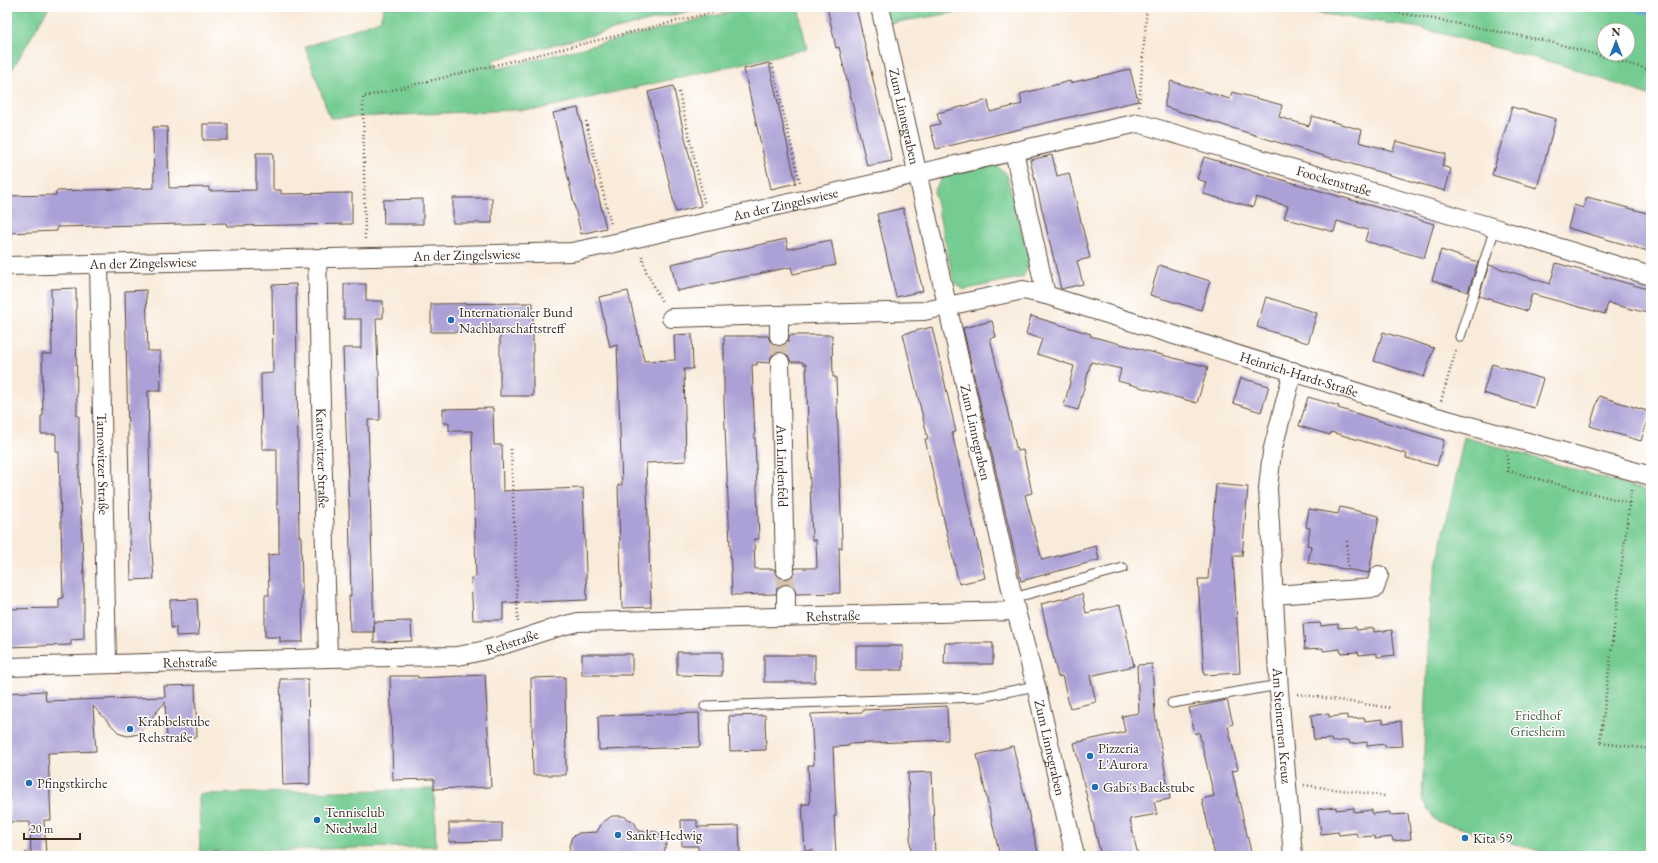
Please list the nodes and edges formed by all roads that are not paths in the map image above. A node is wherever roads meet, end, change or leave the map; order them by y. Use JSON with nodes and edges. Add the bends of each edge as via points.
{"nodes":[{"id":1,"x":880,"y":7,"type":"edge"},
{"id":2,"x":1014,"y":151,"type":"junction"},
{"id":3,"x":918,"y":173,"type":"junction"},
{"id":4,"x":1495,"y":228,"type":"junction"},
{"id":5,"x":317,"y":258,"type":"junction"},
{"id":6,"x":99,"y":264,"type":"junction"},
{"id":7,"x":7,"y":266,"type":"edge"},
{"id":8,"x":1651,"y":276,"type":"edge"},
{"id":9,"x":1046,"y":296,"type":"junction"},
{"id":10,"x":948,"y":306,"type":"junction"},
{"id":11,"x":779,"y":315,"type":"junction"},
{"id":12,"x":671,"y":318,"type":"road end"},
{"id":13,"x":779,"y":336,"type":"tunnel mouth"},
{"id":14,"x":1460,"y":337,"type":"road end"},
{"id":15,"x":780,"y":362,"type":"tunnel mouth"},
{"id":16,"x":1293,"y":371,"type":"junction"},
{"id":17,"x":1651,"y":476,"type":"edge"},
{"id":18,"x":1123,"y":568,"type":"dead end"},
{"id":19,"x":785,"y":569,"type":"tunnel mouth"},
{"id":20,"x":1379,"y":575,"type":"dead end"},
{"id":21,"x":786,"y":594,"type":"tunnel mouth"},
{"id":22,"x":1273,"y":594,"type":"junction"},
{"id":23,"x":1014,"y":605,"type":"junction"},
{"id":24,"x":786,"y":617,"type":"junction"},
{"id":25,"x":328,"y":658,"type":"junction"},
{"id":26,"x":107,"y":664,"type":"junction"},
{"id":27,"x":7,"y":667,"type":"edge"},
{"id":28,"x":1036,"y":686,"type":"junction"},
{"id":29,"x":1279,"y":688,"type":"junction"},
{"id":30,"x":1172,"y":703,"type":"dead end"},
{"id":31,"x":705,"y":706,"type":"dead end"},
{"id":32,"x":1075,"y":856,"type":"edge"},
{"id":33,"x":1293,"y":856,"type":"edge"}],
"edges":[{"from":1,"to":3,"type":"street","name":"Zum Linnegraben"},
{"from":2,"to":3,"type":"street","name":"Foockenstraße"},
{"from":2,"to":4,"type":"street","name":"Foockenstraße","via":[[1138,123]]},
{"from":2,"to":9,"type":"street"},
{"from":3,"to":5,"type":"street","name":"An der Zingelswiese","via":[[572,252]]},
{"from":3,"to":10,"type":"street","name":"Zum Linnegraben"},
{"from":4,"to":8,"type":"street","name":"Foockenstraße"},
{"from":4,"to":14,"type":"lane"},
{"from":5,"to":6,"type":"street","name":"An der Zingelswiese"},
{"from":5,"to":25,"type":"street","name":"Kattowitzer Straße"},
{"from":6,"to":7,"type":"street","name":"An der Zingelswiese"},
{"from":6,"to":26,"type":"street","name":"Tarnowitzer Straße"},
{"from":9,"to":10,"type":"street","name":"Heinrich-Hardt-Straße","via":[[1023,290]]},
{"from":9,"to":16,"type":"street","name":"Heinrich-Hardt-Straße"},
{"from":10,"to":11,"type":"street","via":[[924,311]]},
{"from":10,"to":23,"type":"street","name":"Zum Linnegraben"},
{"from":11,"to":12,"type":"street"},
{"from":11,"to":13,"type":"street"},
{"from":15,"to":19,"type":"street","name":"Am Lindenfeld"},
{"from":16,"to":17,"type":"street","name":"Heinrich-Hardt-Straße","via":[[1437,417]]},
{"from":16,"to":22,"type":"street","name":"Am Steinernen Kreuz","via":[[1272,452],[1268,488]]},
{"from":18,"to":23,"type":"lane"},
{"from":20,"to":22,"type":"street","via":[[1375,588]]},
{"from":21,"to":24,"type":"street"},
{"from":22,"to":29,"type":"street","name":"Am Steinernen Kreuz"},
{"from":23,"to":24,"type":"street","name":"Rehstraße"},
{"from":23,"to":28,"type":"street","name":"Zum Linnegraben"},
{"from":24,"to":25,"type":"street","name":"Rehstraße","via":[[578,622],[474,654]]},
{"from":25,"to":26,"type":"street","name":"Rehstraße"},
{"from":26,"to":27,"type":"street","name":"Rehstraße"},
{"from":28,"to":31,"type":"lane","via":[[980,698]]},
{"from":28,"to":32,"type":"street","name":"Zum Linnegraben"},
{"from":29,"to":30,"type":"lane"},
{"from":29,"to":33,"type":"street","name":"Am Steinernen Kreuz"}]}
